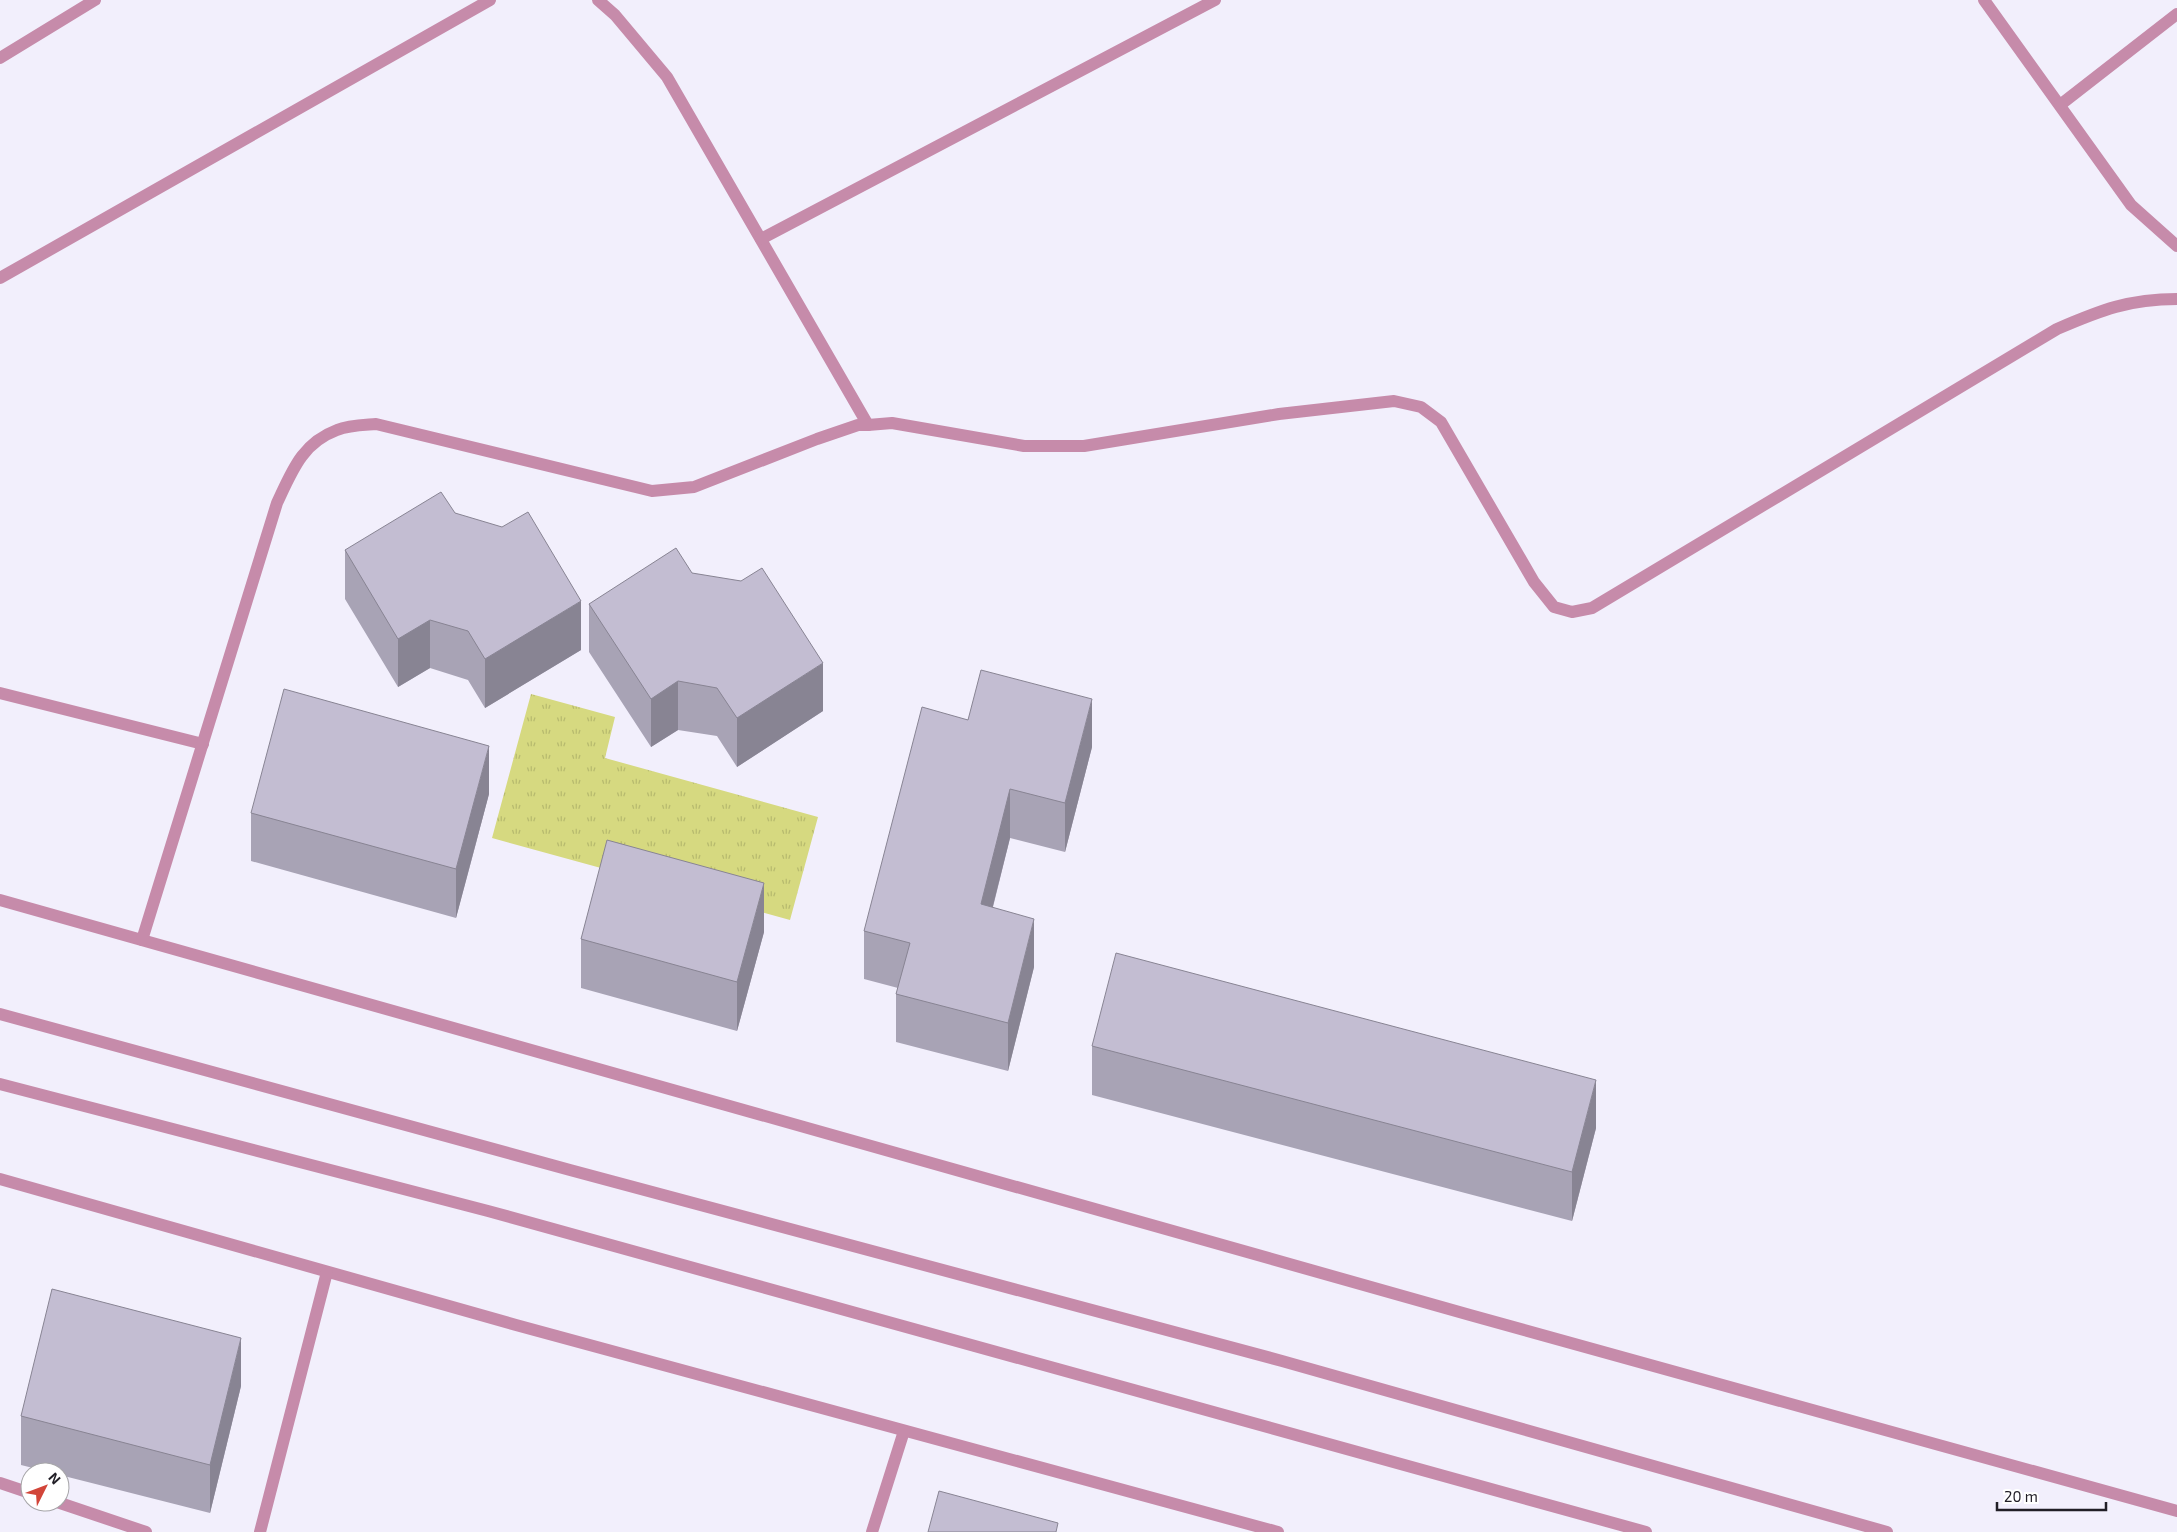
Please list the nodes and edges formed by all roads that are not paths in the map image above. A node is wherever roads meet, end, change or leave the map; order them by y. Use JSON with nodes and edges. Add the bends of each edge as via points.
{"nodes":[{"id":1,"x":96,"y":0,"type":"edge"},
{"id":2,"x":490,"y":0,"type":"edge"},
{"id":3,"x":598,"y":0,"type":"edge"},
{"id":4,"x":1214,"y":0,"type":"edge"},
{"id":5,"x":1984,"y":0,"type":"edge"},
{"id":6,"x":2177,"y":14,"type":"edge"},
{"id":7,"x":0,"y":58,"type":"edge"},
{"id":8,"x":2060,"y":105,"type":"junction"},
{"id":9,"x":760,"y":239,"type":"junction"},
{"id":10,"x":2177,"y":246,"type":"edge"},
{"id":11,"x":0,"y":278,"type":"edge"},
{"id":12,"x":2177,"y":299,"type":"edge"},
{"id":13,"x":868,"y":424,"type":"junction"},
{"id":14,"x":0,"y":694,"type":"edge"},
{"id":15,"x":203,"y":744,"type":"junction"},
{"id":16,"x":0,"y":900,"type":"edge"},
{"id":17,"x":142,"y":940,"type":"junction"},
{"id":18,"x":0,"y":1014,"type":"edge"},
{"id":19,"x":0,"y":1084,"type":"edge"},
{"id":20,"x":0,"y":1179,"type":"edge"},
{"id":21,"x":327,"y":1272,"type":"junction"},
{"id":22,"x":904,"y":1431,"type":"junction"},
{"id":23,"x":0,"y":1483,"type":"edge"},
{"id":24,"x":20,"y":1490,"type":"edge"},
{"id":25,"x":70,"y":1506,"type":"edge"},
{"id":26,"x":2177,"y":1511,"type":"edge"},
{"id":27,"x":146,"y":1532,"type":"edge"},
{"id":28,"x":260,"y":1532,"type":"edge"},
{"id":29,"x":872,"y":1532,"type":"edge"},
{"id":30,"x":1278,"y":1532,"type":"edge"},
{"id":31,"x":1646,"y":1532,"type":"edge"},
{"id":32,"x":1887,"y":1532,"type":"edge"}],
"edges":[{"from":1,"to":7,"type":"street"},
{"from":2,"to":11,"type":"street"},
{"from":3,"to":9,"type":"street","via":[[615,15],[667,77]]},
{"from":4,"to":9,"type":"street"},
{"from":5,"to":8,"type":"street"},
{"from":6,"to":8,"type":"street"},
{"from":8,"to":10,"type":"street","via":[[2131,205]]},
{"from":9,"to":13,"type":"street"},
{"from":12,"to":13,"type":"street","via":[[2151,299],[2107,308],[2057,329],[1592,608],[1572,612],[1554,608],[1534,582],[1440,422],[1421,407],[1394,401],[1288,413],[1084,446],[1024,446],[892,423]]},
{"from":13,"to":15,"type":"street","via":[[816,439],[694,487],[652,491],[376,424],[338,429],[313,442],[294,467],[277,503]]},
{"from":14,"to":15,"type":"street"},
{"from":15,"to":17,"type":"street"},
{"from":16,"to":17,"type":"street"},
{"from":17,"to":26,"type":"street"},
{"from":18,"to":32,"type":"street","via":[[1282,1361]]},
{"from":19,"to":31,"type":"street","via":[[488,1211]]},
{"from":20,"to":21,"type":"street"},
{"from":21,"to":22,"type":"street"},
{"from":21,"to":28,"type":"street"},
{"from":22,"to":29,"type":"street"},
{"from":22,"to":30,"type":"street"},
{"from":23,"to":24,"type":"street"},
{"from":25,"to":27,"type":"street"}]}
